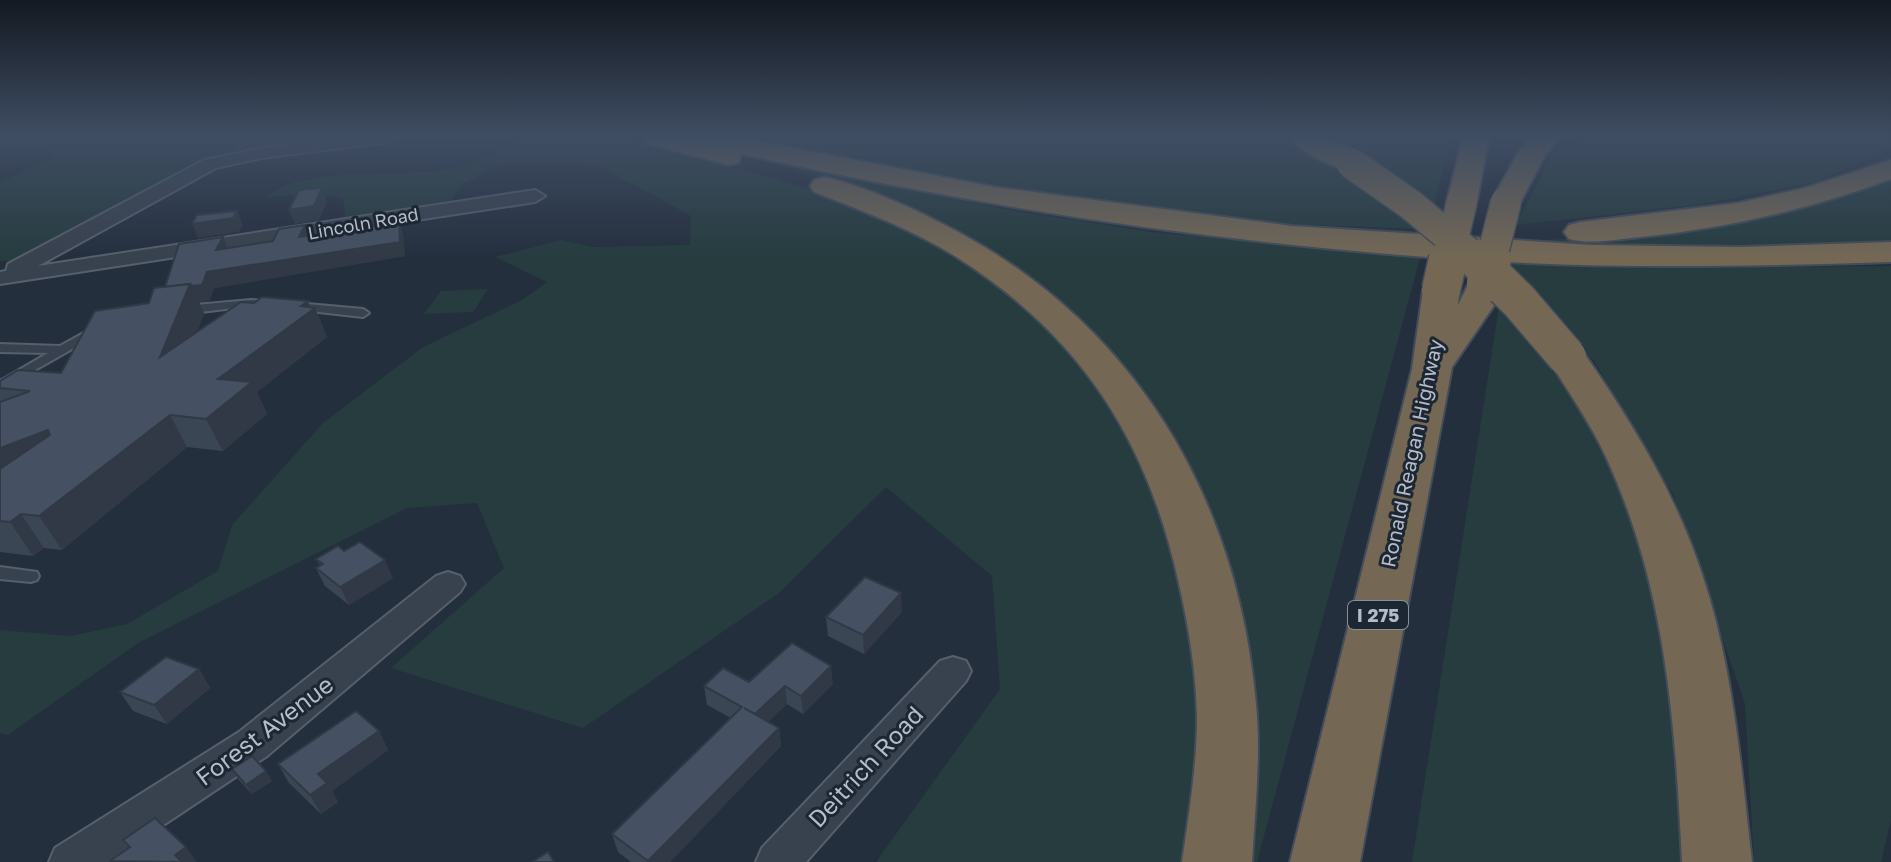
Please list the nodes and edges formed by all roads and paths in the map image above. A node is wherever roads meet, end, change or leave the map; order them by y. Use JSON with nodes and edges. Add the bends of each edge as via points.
{"nodes":[{"id":1,"x":182,"y":177,"type":"edge"},
{"id":2,"x":792,"y":177,"type":"edge"},
{"id":3,"x":899,"y":177,"type":"edge"},
{"id":4,"x":1372,"y":177,"type":"edge"},
{"id":5,"x":1467,"y":177,"type":"edge"},
{"id":6,"x":1519,"y":177,"type":"edge"},
{"id":7,"x":1868,"y":177,"type":"edge"},
{"id":8,"x":535,"y":196,"type":"dead end"},
{"id":9,"x":1226,"y":230,"type":"junction"},
{"id":10,"x":1891,"y":252,"type":"edge"},
{"id":11,"x":1,"y":278,"type":"edge"},
{"id":12,"x":175,"y":312,"type":"edge"},
{"id":13,"x":363,"y":313,"type":"dead end"},
{"id":14,"x":110,"y":325,"type":"edge"},
{"id":15,"x":0,"y":348,"type":"edge"},
{"id":16,"x":58,"y":349,"type":"junction"},
{"id":17,"x":1432,"y":369,"type":"junction"},
{"id":18,"x":0,"y":386,"type":"edge"},
{"id":19,"x":0,"y":573,"type":"edge"},
{"id":20,"x":31,"y":576,"type":"dead end"},
{"id":21,"x":448,"y":584,"type":"dead end"},
{"id":22,"x":953,"y":671,"type":"dead end"},
{"id":23,"x":71,"y":862,"type":"edge"},
{"id":24,"x":778,"y":862,"type":"edge"},
{"id":25,"x":1217,"y":862,"type":"edge"},
{"id":26,"x":1325,"y":862,"type":"edge"},
{"id":27,"x":1717,"y":862,"type":"edge"}],
"edges":[{"from":1,"to":11,"type":"street"},
{"from":2,"to":25,"type":"highway","via":[[926,226],[1015,279],[1086,342],[1132,402],[1170,468],[1207,583],[1223,670],[1227,734]]},
{"from":3,"to":9,"type":"highway","via":[[1026,203]]},
{"from":4,"to":27,"type":"highway","bridge":true,"via":[[1424,212],[1491,270],[1567,357],[1628,455],[1677,577],[1705,717]]},
{"from":5,"to":17,"type":"highway","name":"Ronald Reagan Highway","number":"I 275","bridge":true,"via":[[1441,290]]},
{"from":6,"to":17,"type":"highway","bridge":true,"via":[[1506,202],[1479,301]]},
{"from":7,"to":9,"type":"highway","via":[[1760,207],[1591,232],[1481,238]]},
{"from":8,"to":11,"type":"street","name":"Lincoln Road"},
{"from":9,"to":10,"type":"highway","via":[[1528,254]]},
{"from":12,"to":13,"type":"lane","via":[[251,303]]},
{"from":14,"to":16,"type":"lane"},
{"from":15,"to":16,"type":"lane"},
{"from":16,"to":18,"type":"lane"},
{"from":17,"to":26,"type":"highway","name":"Ronald Reagan Highway","number":"I 275"},
{"from":19,"to":20,"type":"lane"},
{"from":21,"to":23,"type":"street","name":"Forest Avenue","via":[[253,744]]},
{"from":22,"to":24,"type":"street","name":"Deitrich Road"}]}
